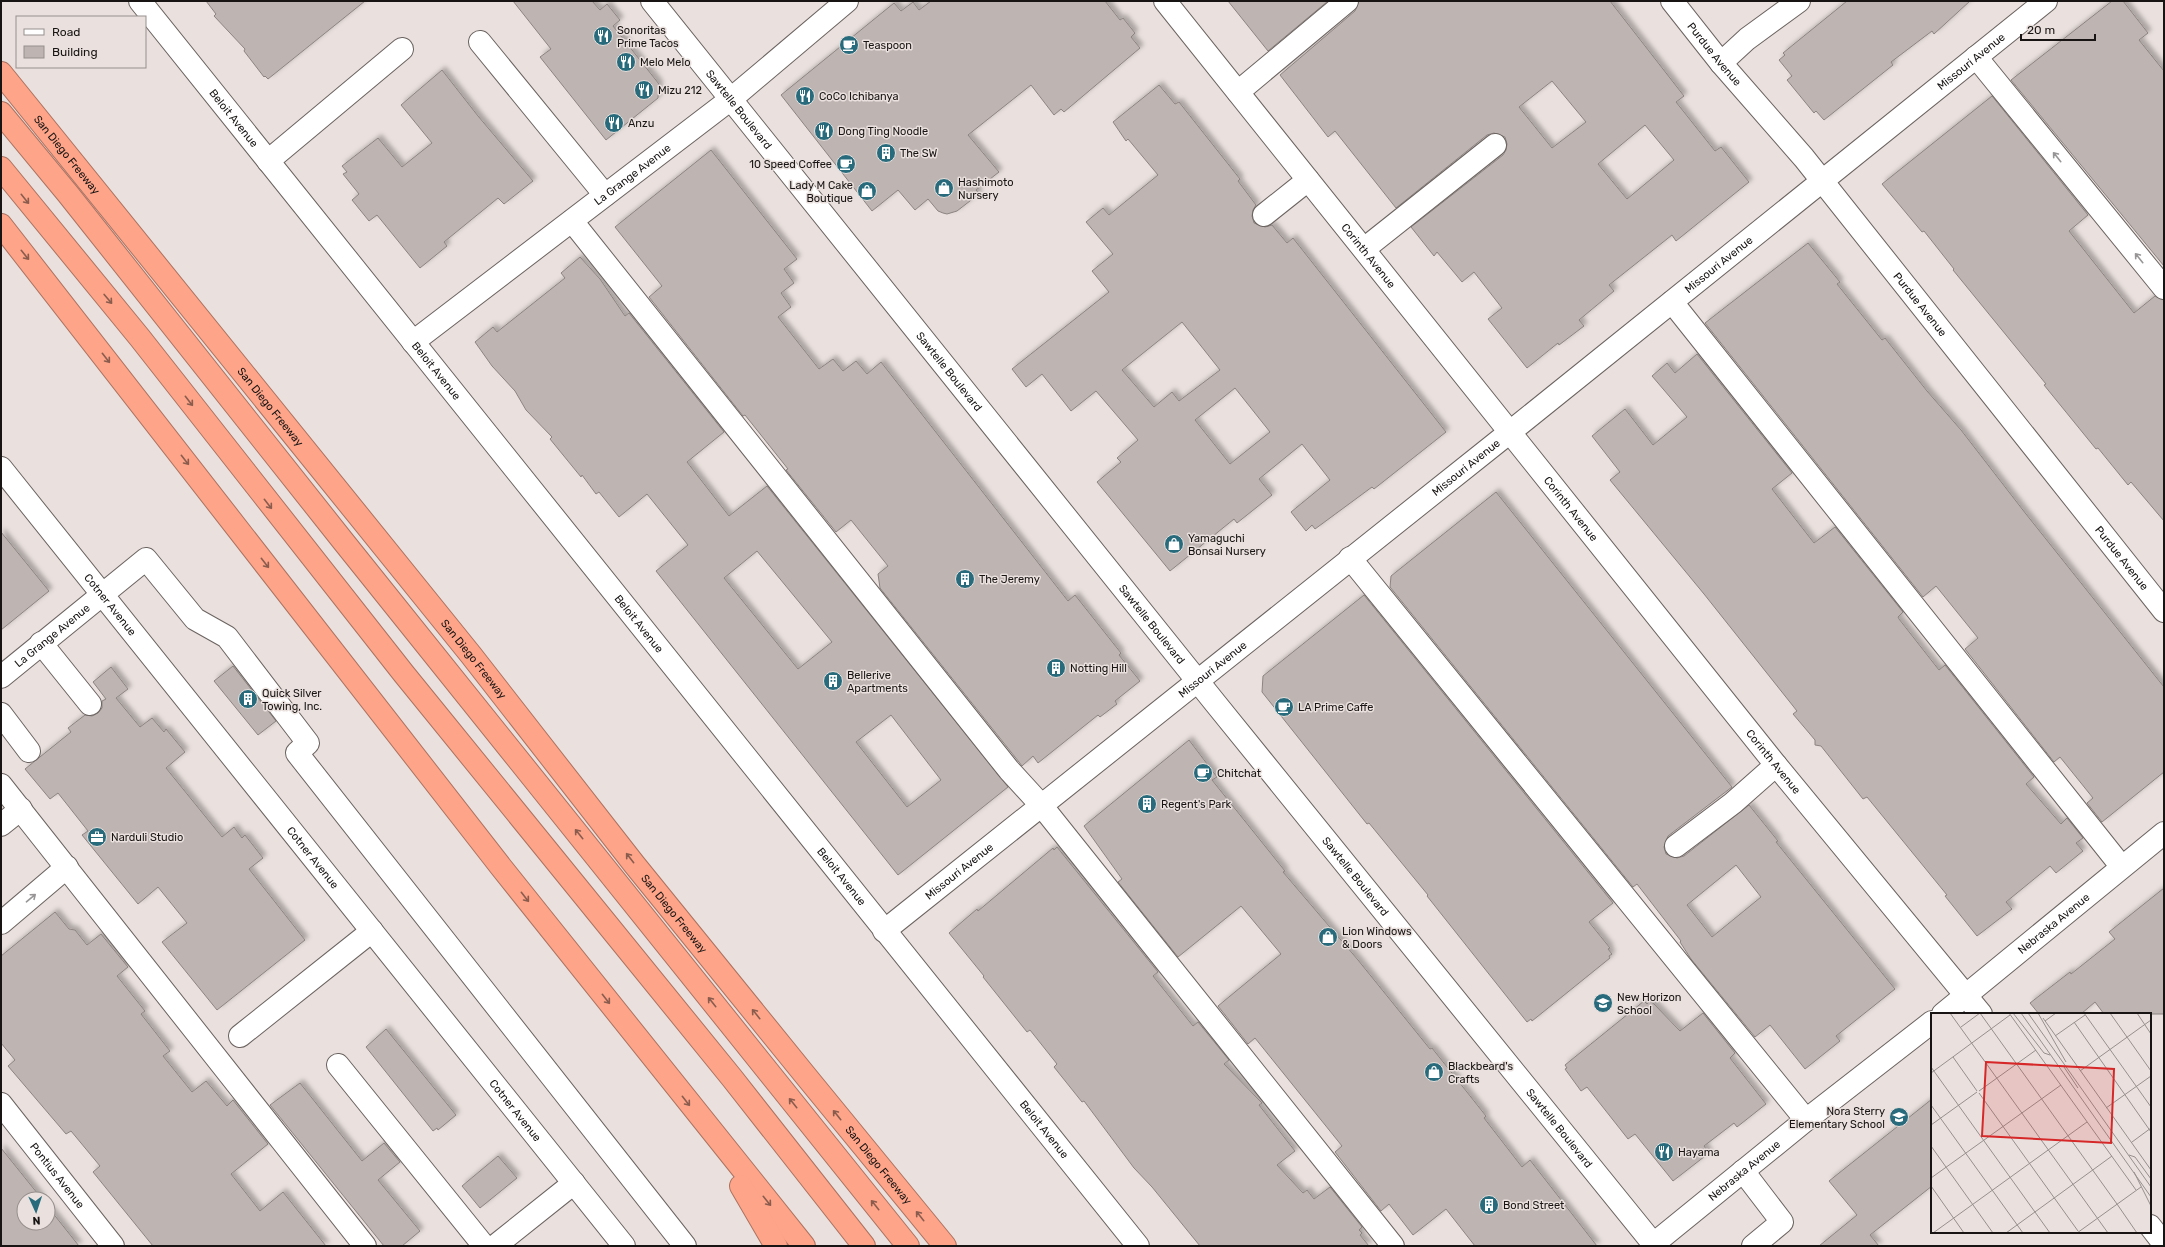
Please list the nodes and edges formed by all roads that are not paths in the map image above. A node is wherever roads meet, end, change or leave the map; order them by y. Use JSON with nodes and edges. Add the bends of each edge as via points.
{"nodes":[{"id":1,"x":140,"y":1,"type":"edge"},
{"id":2,"x":652,"y":1,"type":"edge"},
{"id":3,"x":847,"y":1,"type":"edge"},
{"id":4,"x":1165,"y":1,"type":"edge"},
{"id":5,"x":1347,"y":1,"type":"edge"},
{"id":6,"x":1672,"y":1,"type":"edge"},
{"id":7,"x":1798,"y":1,"type":"edge"},
{"id":8,"x":2046,"y":1,"type":"edge"},
{"id":9,"x":480,"y":42,"type":"dead end"},
{"id":10,"x":402,"y":49,"type":"dead end"},
{"id":11,"x":1976,"y":57,"type":"junction"},
{"id":12,"x":1721,"y":63,"type":"junction"},
{"id":13,"x":1,"y":73,"type":"edge"},
{"id":14,"x":1238,"y":92,"type":"junction"},
{"id":15,"x":731,"y":99,"type":"junction"},
{"id":16,"x":1,"y":113,"type":"edge"},
{"id":17,"x":1495,"y":146,"type":"dead end"},
{"id":18,"x":268,"y":161,"type":"junction"},
{"id":19,"x":1,"y":168,"type":"edge"},
{"id":20,"x":1308,"y":180,"type":"junction"},
{"id":21,"x":1821,"y":182,"type":"junction"},
{"id":22,"x":605,"y":195,"type":"junction"},
{"id":23,"x":1264,"y":215,"type":"dead end"},
{"id":24,"x":572,"y":221,"type":"junction"},
{"id":25,"x":1,"y":225,"type":"edge"},
{"id":26,"x":1364,"y":249,"type":"junction"},
{"id":27,"x":2164,"y":288,"type":"edge"},
{"id":28,"x":1672,"y":302,"type":"junction"},
{"id":29,"x":413,"y":342,"type":"junction"},
{"id":30,"x":1510,"y":432,"type":"junction"},
{"id":31,"x":1,"y":468,"type":"edge"},
{"id":32,"x":1350,"y":558,"type":"junction"},
{"id":33,"x":102,"y":593,"type":"junction"},
{"id":34,"x":2164,"y":611,"type":"edge"},
{"id":35,"x":41,"y":644,"type":"junction"},
{"id":36,"x":1,"y":677,"type":"edge"},
{"id":37,"x":1197,"y":680,"type":"junction"},
{"id":38,"x":90,"y":704,"type":"dead end"},
{"id":39,"x":1,"y":714,"type":"edge"},
{"id":40,"x":29,"y":751,"type":"dead end"},
{"id":41,"x":1776,"y":765,"type":"junction"},
{"id":42,"x":1,"y":785,"type":"edge"},
{"id":43,"x":1041,"y":805,"type":"junction"},
{"id":44,"x":21,"y":809,"type":"junction"},
{"id":45,"x":1,"y":825,"type":"edge"},
{"id":46,"x":2164,"y":833,"type":"edge"},
{"id":47,"x":1676,"y":846,"type":"dead end"},
{"id":48,"x":2121,"y":866,"type":"junction"},
{"id":49,"x":67,"y":867,"type":"junction"},
{"id":50,"x":1,"y":923,"type":"edge"},
{"id":51,"x":372,"y":931,"type":"junction"},
{"id":52,"x":884,"y":931,"type":"junction"},
{"id":53,"x":1964,"y":995,"type":"junction"},
{"id":54,"x":1944,"y":1013,"type":"edge"},
{"id":55,"x":1980,"y":1013,"type":"edge"},
{"id":56,"x":1931,"y":1023,"type":"edge"},
{"id":57,"x":240,"y":1036,"type":"dead end"},
{"id":58,"x":338,"y":1065,"type":"dead end"},
{"id":59,"x":1,"y":1104,"type":"edge"},
{"id":60,"x":1806,"y":1120,"type":"junction"},
{"id":61,"x":707,"y":1127,"type":"junction"},
{"id":62,"x":1743,"y":1171,"type":"junction"},
{"id":63,"x":574,"y":1182,"type":"junction"},
{"id":64,"x":2151,"y":1227,"type":"edge"},
{"id":65,"x":2164,"y":1244,"type":"edge"},
{"id":66,"x":1653,"y":1245,"type":"edge"},
{"id":67,"x":114,"y":1246,"type":"edge"},
{"id":68,"x":365,"y":1246,"type":"edge"},
{"id":69,"x":484,"y":1246,"type":"edge"},
{"id":70,"x":495,"y":1246,"type":"edge"},
{"id":71,"x":624,"y":1246,"type":"edge"},
{"id":72,"x":685,"y":1246,"type":"edge"},
{"id":73,"x":776,"y":1246,"type":"edge"},
{"id":74,"x":804,"y":1246,"type":"edge"},
{"id":75,"x":864,"y":1246,"type":"edge"},
{"id":76,"x":908,"y":1246,"type":"edge"},
{"id":77,"x":945,"y":1246,"type":"edge"},
{"id":78,"x":1138,"y":1246,"type":"edge"},
{"id":79,"x":1393,"y":1246,"type":"edge"},
{"id":80,"x":1753,"y":1246,"type":"edge"}],
"edges":[{"from":1,"to":18,"type":"street","name":"Beloit Avenue"},
{"from":2,"to":15,"type":"street","name":"Sawtelle Boulevard"},
{"from":3,"to":15,"type":"street","name":"La Grange Avenue"},
{"from":4,"to":14,"type":"street","name":"Corinth Avenue"},
{"from":5,"to":14,"type":"street"},
{"from":6,"to":12,"type":"street","name":"Purdue Avenue"},
{"from":7,"to":12,"type":"street","via":[[1747,38]]},
{"from":8,"to":11,"type":"street","name":"Missouri Avenue"},
{"from":9,"to":22,"type":"street"},
{"from":10,"to":18,"type":"street"},
{"from":11,"to":21,"type":"street","name":"Missouri Avenue"},
{"from":27,"to":11,"type":"street","one_way":true},
{"from":12,"to":21,"type":"street","name":"Purdue Avenue","via":[[1804,158]]},
{"from":77,"to":13,"type":"highway","name":"San Diego Freeway","one_way":true,"via":[[634,864],[471,655]]},
{"from":14,"to":20,"type":"street","name":"Corinth Avenue"},
{"from":15,"to":22,"type":"street","name":"La Grange Avenue"},
{"from":15,"to":37,"type":"street","name":"Sawtelle Boulevard"},
{"from":76,"to":16,"type":"highway","one_way":true},
{"from":17,"to":26,"type":"street"},
{"from":18,"to":29,"type":"street","name":"Beloit Avenue"},
{"from":19,"to":75,"type":"highway","one_way":true,"via":[[140,338],[408,680],[732,1078]]},
{"from":20,"to":23,"type":"street"},
{"from":20,"to":26,"type":"street","name":"Corinth Avenue"},
{"from":21,"to":28,"type":"street","name":"Missouri Avenue"},
{"from":21,"to":34,"type":"street","name":"Purdue Avenue"},
{"from":22,"to":24,"type":"street","name":"La Grange Avenue"},
{"from":24,"to":29,"type":"street","name":"La Grange Avenue"},
{"from":24,"to":43,"type":"street","via":[[1009,770]]},
{"from":25,"to":61,"type":"highway","one_way":true},
{"from":26,"to":30,"type":"street","name":"Corinth Avenue"},
{"from":28,"to":30,"type":"street","name":"Missouri Avenue"},
{"from":28,"to":48,"type":"street"},
{"from":29,"to":52,"type":"street","name":"Beloit Avenue"},
{"from":30,"to":32,"type":"street","name":"Missouri Avenue"},
{"from":30,"to":41,"type":"street","name":"Corinth Avenue"},
{"from":31,"to":33,"type":"street","name":"Cotner Avenue"},
{"from":32,"to":37,"type":"street","name":"Missouri Avenue"},
{"from":32,"to":60,"type":"street"},
{"from":33,"to":35,"type":"street","name":"La Grange Avenue"},
{"from":33,"to":51,"type":"street","name":"Cotner Avenue"},
{"from":33,"to":72,"type":"street","name":"La Grange Avenue","via":[[146,559],[196,619],[227,637],[308,743],[297,753]]},
{"from":35,"to":36,"type":"street","name":"La Grange Avenue"},
{"from":35,"to":38,"type":"street"},
{"from":37,"to":43,"type":"street","name":"Missouri Avenue"},
{"from":37,"to":66,"type":"street","name":"Sawtelle Boulevard"},
{"from":39,"to":40,"type":"street"},
{"from":41,"to":47,"type":"street","via":[[1733,803]]},
{"from":41,"to":53,"type":"street","name":"Corinth Avenue"},
{"from":42,"to":44,"type":"street"},
{"from":43,"to":52,"type":"street","name":"Missouri Avenue"},
{"from":43,"to":79,"type":"street"},
{"from":44,"to":45,"type":"street"},
{"from":44,"to":49,"type":"street"},
{"from":46,"to":48,"type":"street","name":"Nebraska Avenue"},
{"from":48,"to":53,"type":"street","name":"Nebraska Avenue"},
{"from":50,"to":49,"type":"street","one_way":true},
{"from":49,"to":68,"type":"street"},
{"from":51,"to":57,"type":"street"},
{"from":51,"to":63,"type":"street","name":"Cotner Avenue"},
{"from":52,"to":78,"type":"street","name":"Beloit Avenue"},
{"from":53,"to":54,"type":"street","name":"Nebraska Avenue"},
{"from":53,"to":55,"type":"street","name":"Corinth Avenue"},
{"from":56,"to":60,"type":"street","name":"Nebraska Avenue"},
{"from":58,"to":69,"type":"street"},
{"from":59,"to":67,"type":"street","name":"Pontius Avenue"},
{"from":60,"to":62,"type":"street","name":"Nebraska Avenue"},
{"from":61,"to":73,"type":"highway"},
{"from":61,"to":74,"type":"highway","one_way":true},
{"from":62,"to":66,"type":"street","name":"Nebraska Avenue"},
{"from":62,"to":80,"type":"street","via":[[1782,1222]]},
{"from":63,"to":70,"type":"street"},
{"from":63,"to":71,"type":"street","name":"Cotner Avenue"},
{"from":64,"to":65,"type":"street"}]}
